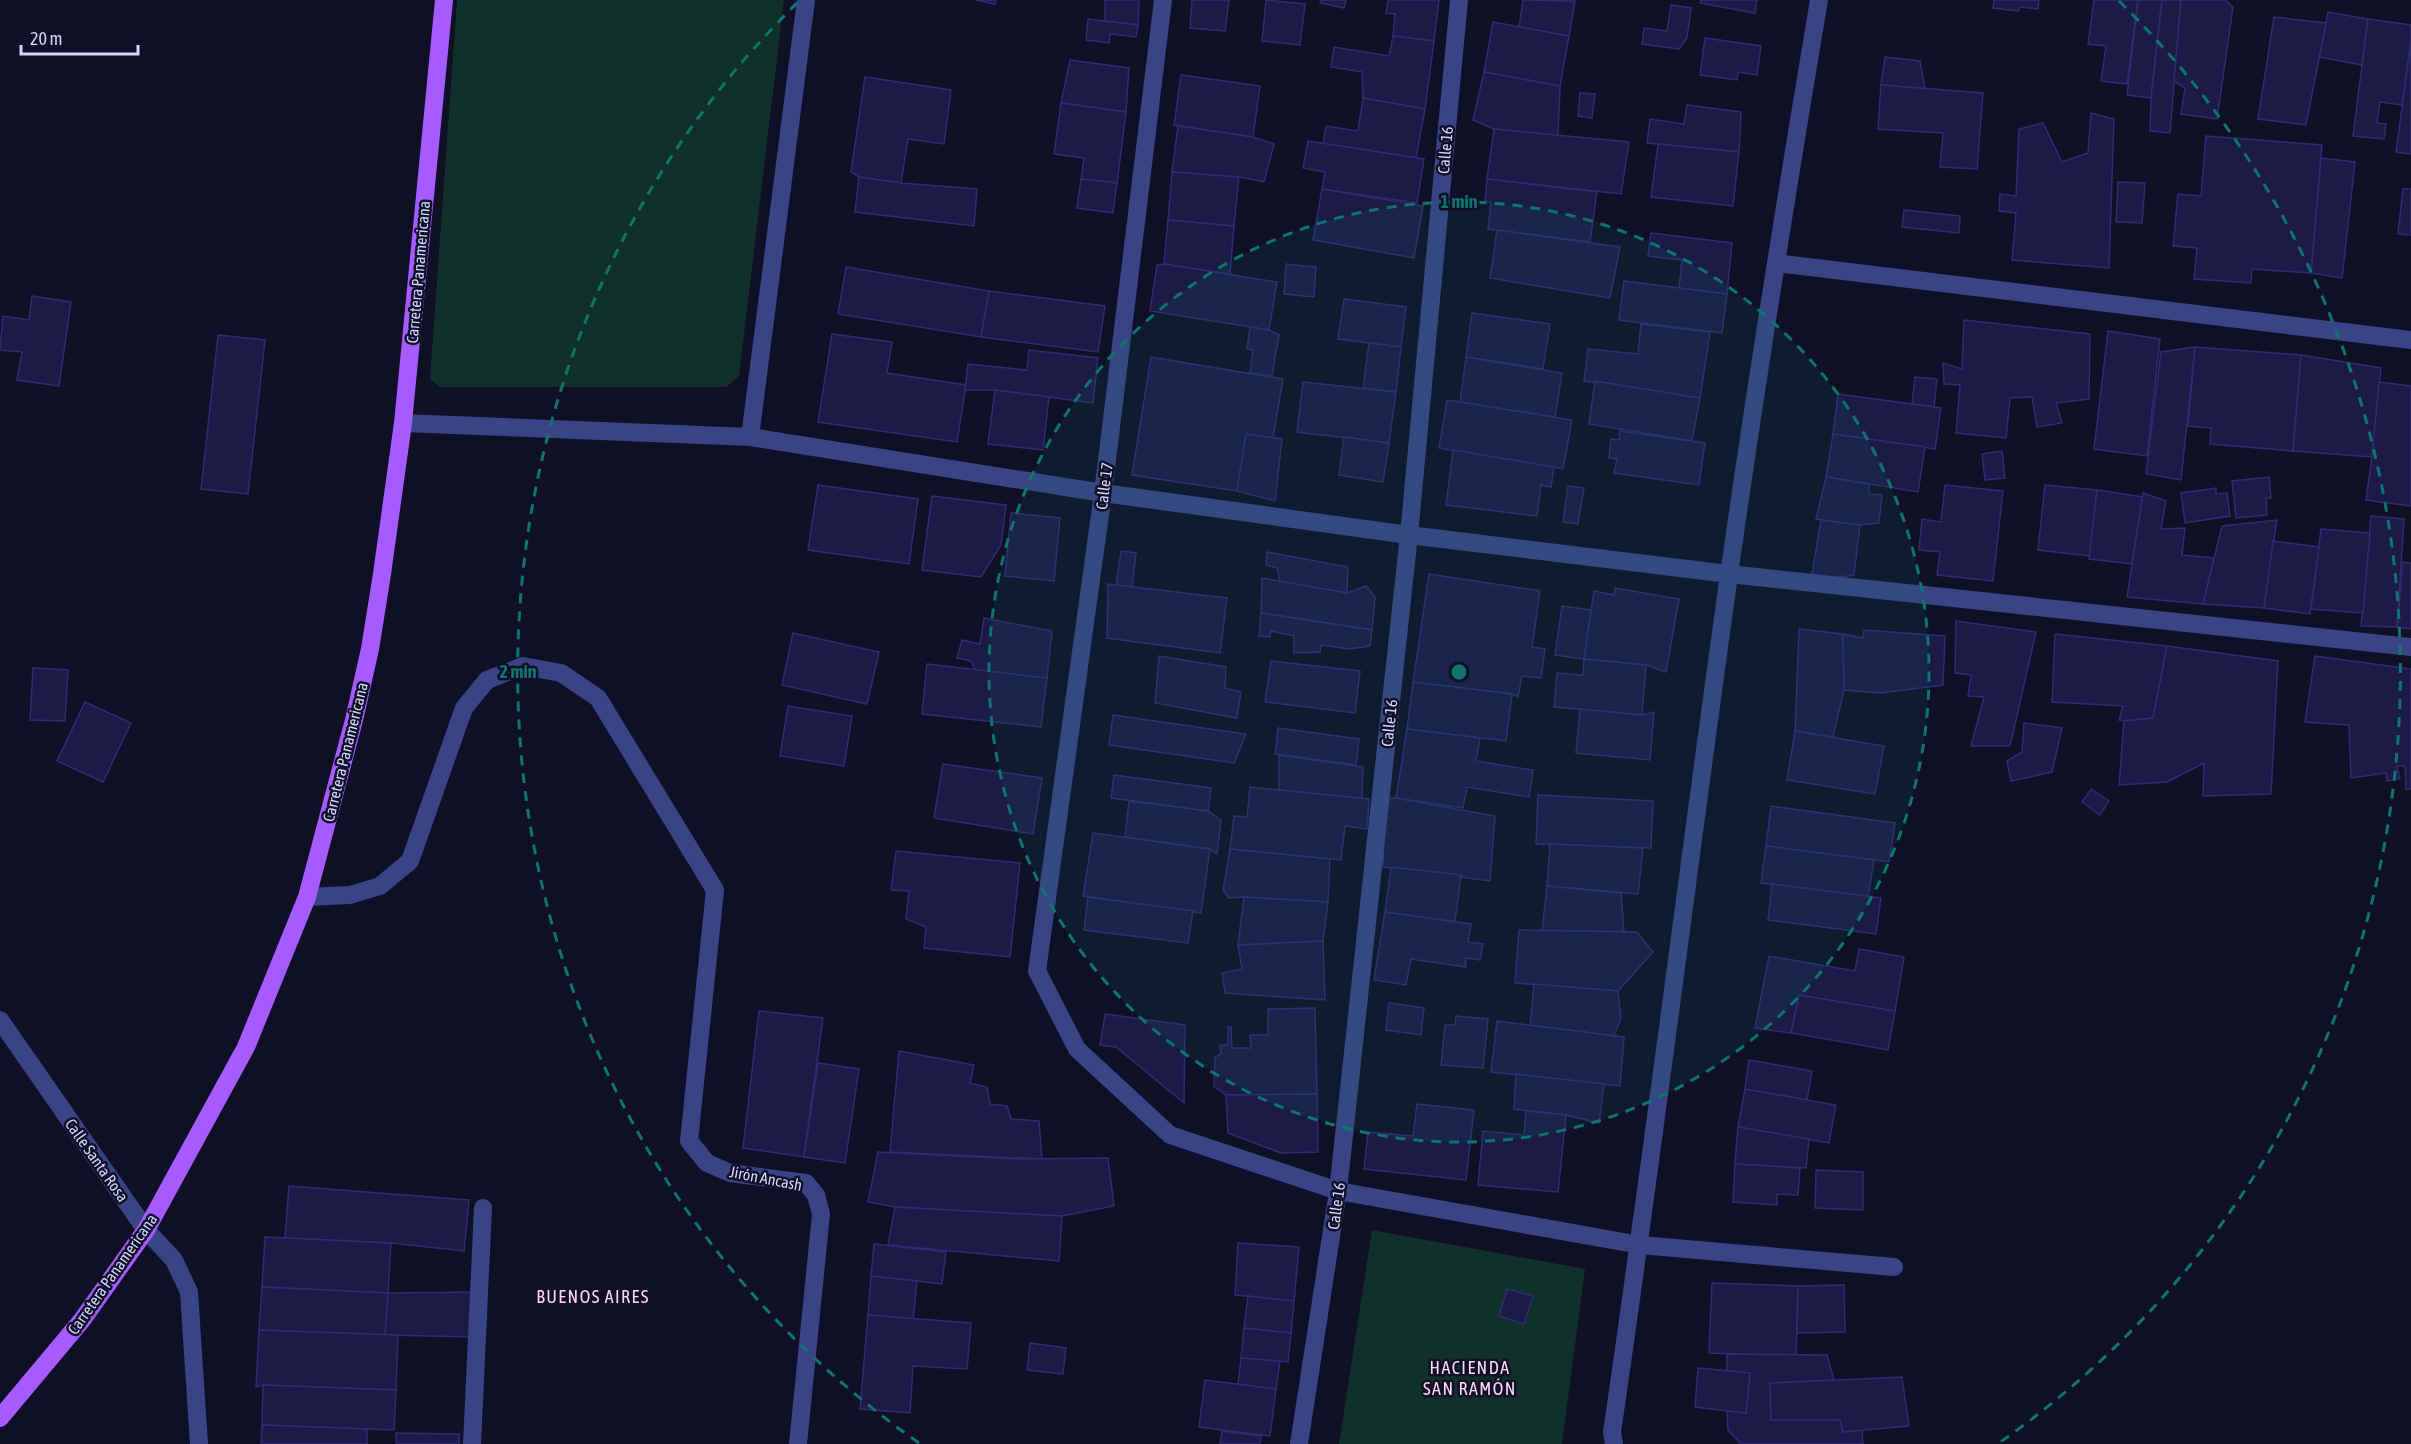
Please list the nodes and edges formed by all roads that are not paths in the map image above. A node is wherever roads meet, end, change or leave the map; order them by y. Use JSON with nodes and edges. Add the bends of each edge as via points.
{"nodes":[{"id":1,"x":444,"y":0,"type":"edge"},
{"id":2,"x":806,"y":0,"type":"edge"},
{"id":3,"x":1163,"y":0,"type":"edge"},
{"id":4,"x":1459,"y":0,"type":"edge"},
{"id":5,"x":1818,"y":0,"type":"edge"},
{"id":6,"x":1776,"y":263,"type":"junction"},
{"id":7,"x":2411,"y":340,"type":"edge"},
{"id":8,"x":403,"y":423,"type":"junction"},
{"id":9,"x":750,"y":437,"type":"junction"},
{"id":10,"x":1103,"y":493,"type":"junction"},
{"id":11,"x":1409,"y":535,"type":"junction"},
{"id":12,"x":1729,"y":574,"type":"junction"},
{"id":13,"x":2411,"y":647,"type":"edge"},
{"id":14,"x":307,"y":897,"type":"junction"},
{"id":15,"x":0,"y":1020,"type":"edge"},
{"id":16,"x":1338,"y":1191,"type":"junction"},
{"id":17,"x":483,"y":1208,"type":"dead end"},
{"id":18,"x":146,"y":1230,"type":"junction"},
{"id":19,"x":1640,"y":1245,"type":"junction"},
{"id":20,"x":1894,"y":1267,"type":"dead end"},
{"id":21,"x":0,"y":1418,"type":"edge"},
{"id":22,"x":199,"y":1444,"type":"edge"},
{"id":23,"x":472,"y":1444,"type":"edge"},
{"id":24,"x":798,"y":1444,"type":"edge"},
{"id":25,"x":1299,"y":1444,"type":"edge"},
{"id":26,"x":1614,"y":1444,"type":"edge"}],
"edges":[{"from":1,"to":8,"type":"main road","name":"Carretera Panamericana"},
{"from":2,"to":9,"type":"street"},
{"from":3,"to":10,"type":"street","name":"Calle 17"},
{"from":4,"to":11,"type":"street","name":"Calle 16"},
{"from":5,"to":6,"type":"street"},
{"from":6,"to":7,"type":"street"},
{"from":6,"to":12,"type":"street"},
{"from":8,"to":9,"type":"street"},
{"from":8,"to":14,"type":"main road","name":"Carretera Panamericana","via":[[370,649]]},
{"from":9,"to":10,"type":"street"},
{"from":10,"to":11,"type":"street"},
{"from":10,"to":16,"type":"street","name":"Calle 17","via":[[1037,971],[1077,1049],[1170,1135]]},
{"from":11,"to":12,"type":"street"},
{"from":11,"to":16,"type":"street","name":"Calle 16"},
{"from":12,"to":13,"type":"street"},
{"from":12,"to":19,"type":"street"},
{"from":14,"to":18,"type":"main road","name":"Carretera Panamericana","via":[[246,1047]]},
{"from":14,"to":24,"type":"street","name":"Jirón Ancash","via":[[350,895],[380,886],[410,861],[464,708],[487,680],[523,666],[561,673],[598,698],[715,890],[689,1141],[707,1163],[730,1173],[806,1183],[816,1195],[821,1214]]},
{"from":15,"to":18,"type":"street","name":"Calle Santa Rosa"},
{"from":16,"to":19,"type":"street"},
{"from":16,"to":25,"type":"street","name":"Calle 16"},
{"from":17,"to":23,"type":"street"},
{"from":18,"to":21,"type":"main road","name":"Carretera Panamericana","via":[[82,1320]]},
{"from":18,"to":22,"type":"street","name":"Calle Santa Rosa","via":[[174,1260],[189,1292]]},
{"from":19,"to":20,"type":"street"},
{"from":19,"to":26,"type":"street","via":[[1612,1432]]}]}
